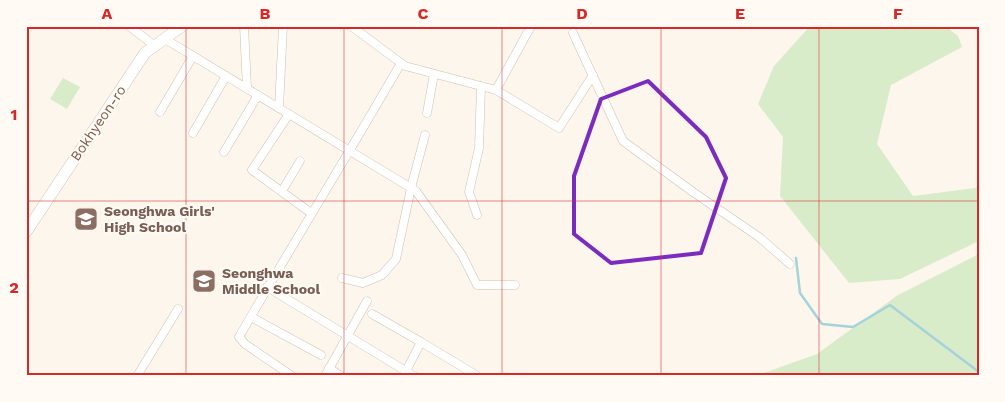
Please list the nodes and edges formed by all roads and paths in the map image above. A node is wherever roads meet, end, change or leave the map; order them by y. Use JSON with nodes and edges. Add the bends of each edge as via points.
{"nodes":[{"id":1,"x":129,"y":26,"type":"edge"},
{"id":2,"x":182,"y":26,"type":"edge"},
{"id":3,"x":244,"y":26,"type":"edge"},
{"id":4,"x":283,"y":26,"type":"edge"},
{"id":5,"x":350,"y":26,"type":"edge"},
{"id":6,"x":531,"y":26,"type":"edge"},
{"id":7,"x":573,"y":33,"type":"dead end"},
{"id":8,"x":165,"y":39,"type":"junction"},
{"id":9,"x":155,"y":46,"type":"junction"},
{"id":10,"x":193,"y":56,"type":"junction"},
{"id":11,"x":401,"y":63,"type":"junction"},
{"id":12,"x":434,"y":74,"type":"junction"},
{"id":13,"x":593,"y":75,"type":"junction"},
{"id":14,"x":226,"y":76,"type":"junction"},
{"id":15,"x":481,"y":86,"type":"junction"},
{"id":16,"x":246,"y":88,"type":"junction"},
{"id":17,"x":496,"y":90,"type":"junction"},
{"id":18,"x":258,"y":95,"type":"junction"},
{"id":19,"x":279,"y":108,"type":"junction"},
{"id":20,"x":160,"y":112,"type":"dead end"},
{"id":21,"x":427,"y":113,"type":"dead end"},
{"id":22,"x":289,"y":114,"type":"junction"},
{"id":23,"x":193,"y":133,"type":"dead end"},
{"id":24,"x":425,"y":135,"type":"dead end"},
{"id":25,"x":224,"y":152,"type":"dead end"},
{"id":26,"x":350,"y":152,"type":"junction"},
{"id":27,"x":300,"y":161,"type":"dead end"},
{"id":28,"x":410,"y":188,"type":"junction"},
{"id":29,"x":282,"y":191,"type":"junction"},
{"id":30,"x":311,"y":213,"type":"junction"},
{"id":31,"x":477,"y":215,"type":"dead end"},
{"id":32,"x":26,"y":232,"type":"edge"},
{"id":33,"x":790,"y":264,"type":"dead end"},
{"id":34,"x":342,"y":278,"type":"dead end"},
{"id":35,"x":515,"y":284,"type":"dead end"},
{"id":36,"x":267,"y":287,"type":"junction"},
{"id":37,"x":367,"y":301,"type":"dead end"},
{"id":38,"x":178,"y":310,"type":"dead end"},
{"id":39,"x":372,"y":314,"type":"dead end"},
{"id":40,"x":250,"y":317,"type":"junction"},
{"id":41,"x":348,"y":336,"type":"junction"},
{"id":42,"x":421,"y":342,"type":"junction"},
{"id":43,"x":321,"y":355,"type":"dead end"},
{"id":44,"x":329,"y":368,"type":"junction"},
{"id":45,"x":406,"y":371,"type":"junction"},
{"id":46,"x":476,"y":375,"type":"edge"},
{"id":47,"x":137,"y":376,"type":"edge"},
{"id":48,"x":292,"y":376,"type":"edge"},
{"id":49,"x":325,"y":376,"type":"edge"},
{"id":50,"x":342,"y":376,"type":"edge"},
{"id":51,"x":414,"y":376,"type":"edge"}],
"edges":[{"from":1,"to":9,"type":"street"},
{"from":2,"to":8,"type":"main road","name":"Bokhyeon-ro"},
{"from":3,"to":16,"type":"street"},
{"from":4,"to":19,"type":"street"},
{"from":5,"to":11,"type":"street"},
{"from":6,"to":17,"type":"street"},
{"from":7,"to":13,"type":"street"},
{"from":8,"to":9,"type":"main road","name":"Bokhyeon-ro"},
{"from":8,"to":10,"type":"street"},
{"from":9,"to":32,"type":"main road","name":"Bokhyeon-ro","via":[[145,53]]},
{"from":10,"to":14,"type":"street"},
{"from":10,"to":20,"type":"street"},
{"from":11,"to":12,"type":"street"},
{"from":11,"to":26,"type":"street"},
{"from":12,"to":15,"type":"street"},
{"from":12,"to":21,"type":"street"},
{"from":13,"to":17,"type":"street","via":[[559,128]]},
{"from":13,"to":33,"type":"street","via":[[623,141],[759,238]]},
{"from":14,"to":16,"type":"street"},
{"from":14,"to":23,"type":"street"},
{"from":15,"to":17,"type":"street"},
{"from":15,"to":31,"type":"street","via":[[479,148],[469,192]]},
{"from":16,"to":18,"type":"street"},
{"from":18,"to":19,"type":"street"},
{"from":18,"to":25,"type":"street"},
{"from":19,"to":22,"type":"street"},
{"from":22,"to":26,"type":"street"},
{"from":22,"to":29,"type":"street","via":[[252,170]]},
{"from":24,"to":28,"type":"street"},
{"from":26,"to":28,"type":"street"},
{"from":26,"to":30,"type":"street"},
{"from":27,"to":29,"type":"street"},
{"from":28,"to":34,"type":"street","via":[[396,258],[382,275],[364,283]]},
{"from":28,"to":35,"type":"street","via":[[416,191],[462,255],[477,285]]},
{"from":29,"to":30,"type":"street"},
{"from":30,"to":36,"type":"street"},
{"from":36,"to":40,"type":"street"},
{"from":36,"to":41,"type":"street"},
{"from":37,"to":41,"type":"street"},
{"from":38,"to":47,"type":"street"},
{"from":39,"to":42,"type":"street"},
{"from":40,"to":43,"type":"street"},
{"from":40,"to":48,"type":"street","via":[[239,337]]},
{"from":41,"to":44,"type":"street"},
{"from":41,"to":45,"type":"street"},
{"from":42,"to":45,"type":"street"},
{"from":42,"to":46,"type":"street"},
{"from":44,"to":49,"type":"street"},
{"from":44,"to":50,"type":"street"},
{"from":45,"to":51,"type":"street"}]}
